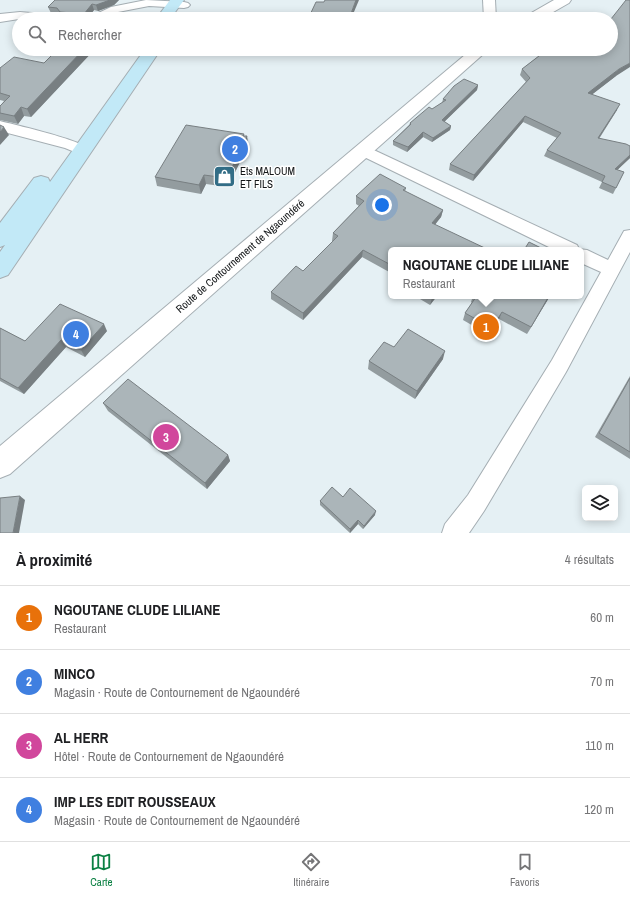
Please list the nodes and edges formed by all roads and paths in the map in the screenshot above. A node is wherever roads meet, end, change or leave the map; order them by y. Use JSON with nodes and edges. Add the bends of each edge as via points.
{"nodes":[{"id":1,"x":489,"y":0,"type":"edge"},
{"id":2,"x":564,"y":0,"type":"edge"},
{"id":3,"x":181,"y":2,"type":"edge"},
{"id":4,"x":110,"y":12,"type":"edge"},
{"id":5,"x":170,"y":12,"type":"edge"},
{"id":6,"x":177,"y":12,"type":"edge"},
{"id":7,"x":490,"y":12,"type":"edge"},
{"id":8,"x":543,"y":12,"type":"edge"},
{"id":9,"x":12,"y":17,"type":"edge"},
{"id":10,"x":0,"y":18,"type":"edge"},
{"id":11,"x":136,"y":56,"type":"edge"},
{"id":12,"x":148,"y":56,"type":"edge"},
{"id":13,"x":473,"y":56,"type":"edge"},
{"id":14,"x":0,"y":126,"type":"edge"},
{"id":15,"x":76,"y":147,"type":"junction"},
{"id":16,"x":363,"y":150,"type":"junction"},
{"id":17,"x":630,"y":236,"type":"edge"},
{"id":18,"x":0,"y":239,"type":"edge"},
{"id":19,"x":565,"y":247,"type":"edge"},
{"id":20,"x":584,"y":256,"type":"edge"},
{"id":21,"x":0,"y":269,"type":"edge"},
{"id":22,"x":611,"y":269,"type":"junction"},
{"id":23,"x":0,"y":464,"type":"edge"},
{"id":24,"x":454,"y":533,"type":"edge"}],
"edges":[{"from":1,"to":7,"type":"street"},
{"from":2,"to":8,"type":"street"},
{"from":3,"to":4,"type":"street","via":[[153,2],[118,8]]},
{"from":3,"to":5,"type":"main road"},
{"from":3,"to":6,"type":"main road"},
{"from":9,"to":10,"type":"street"},
{"from":11,"to":15,"type":"main road"},
{"from":12,"to":15,"type":"main road"},
{"from":13,"to":16,"type":"street","name":"Route de Contournement de Ngaoundéré"},
{"from":14,"to":15,"type":"street"},
{"from":15,"to":18,"type":"main road"},
{"from":15,"to":21,"type":"main road"},
{"from":16,"to":19,"type":"street"},
{"from":16,"to":23,"type":"street","name":"Route de Contournement de Ngaoundéré"},
{"from":17,"to":22,"type":"street"},
{"from":20,"to":22,"type":"street"},
{"from":22,"to":24,"type":"street","via":[[555,373],[476,503]]}]}
